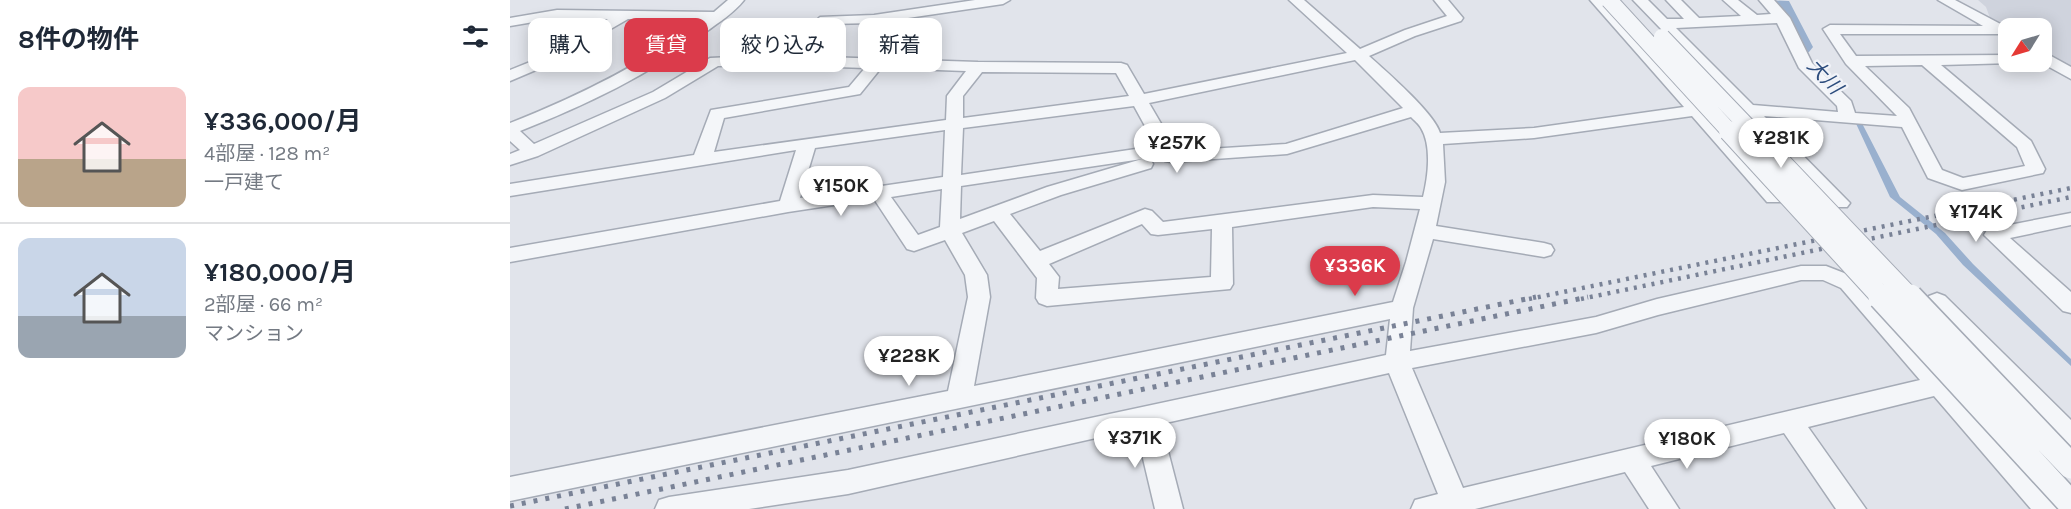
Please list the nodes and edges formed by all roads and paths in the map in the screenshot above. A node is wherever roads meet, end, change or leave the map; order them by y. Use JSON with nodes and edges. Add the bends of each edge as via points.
{"nodes":[{"id":1,"x":737,"y":0,"type":"edge"},
{"id":2,"x":1003,"y":0,"type":"edge"},
{"id":3,"x":1296,"y":0,"type":"edge"},
{"id":4,"x":1441,"y":0,"type":"edge"},
{"id":5,"x":1596,"y":0,"type":"edge"},
{"id":6,"x":1609,"y":0,"type":"edge"},
{"id":7,"x":1627,"y":0,"type":"edge"},
{"id":8,"x":1640,"y":0,"type":"edge"},
{"id":9,"x":1673,"y":0,"type":"edge"},
{"id":10,"x":1730,"y":0,"type":"edge"},
{"id":11,"x":1766,"y":0,"type":"edge"},
{"id":12,"x":1945,"y":0,"type":"edge"},
{"id":13,"x":1972,"y":0,"type":"edge"},
{"id":14,"x":625,"y":15,"type":"junction"},
{"id":15,"x":719,"y":16,"type":"junction"},
{"id":16,"x":1783,"y":18,"type":"junction"},
{"id":17,"x":1753,"y":19,"type":"junction"},
{"id":18,"x":846,"y":20,"type":"edge"},
{"id":19,"x":1982,"y":20,"type":"junction"},
{"id":20,"x":510,"y":22,"type":"edge"},
{"id":21,"x":1696,"y":22,"type":"junction"},
{"id":22,"x":708,"y":24,"type":"edge"},
{"id":23,"x":1664,"y":24,"type":"junction"},
{"id":24,"x":1998,"y":29,"type":"edge"},
{"id":25,"x":1998,"y":33,"type":"edge"},
{"id":26,"x":1359,"y":55,"type":"junction"},
{"id":27,"x":1998,"y":60,"type":"edge"},
{"id":28,"x":708,"y":61,"type":"edge"},
{"id":29,"x":1851,"y":61,"type":"junction"},
{"id":30,"x":715,"y":62,"type":"junction"},
{"id":31,"x":720,"y":62,"type":"edge"},
{"id":32,"x":1928,"y":62,"type":"junction"},
{"id":33,"x":2052,"y":62,"type":"edge"},
{"id":34,"x":942,"y":66,"type":"edge"},
{"id":35,"x":978,"y":67,"type":"junction"},
{"id":36,"x":638,"y":72,"type":"edge"},
{"id":37,"x":870,"y":72,"type":"edge"},
{"id":38,"x":2071,"y":74,"type":"edge"},
{"id":39,"x":510,"y":76,"type":"edge"},
{"id":40,"x":1139,"y":100,"type":"junction"},
{"id":41,"x":1416,"y":110,"type":"junction"},
{"id":42,"x":1696,"y":110,"type":"junction"},
{"id":43,"x":1748,"y":110,"type":"junction"},
{"id":44,"x":1852,"y":117,"type":"junction"},
{"id":45,"x":1908,"y":122,"type":"junction"},
{"id":46,"x":955,"y":125,"type":"junction"},
{"id":47,"x":510,"y":130,"type":"edge"},
{"id":48,"x":1433,"y":139,"type":"junction"},
{"id":49,"x":807,"y":144,"type":"junction"},
{"id":50,"x":532,"y":153,"type":"junction"},
{"id":51,"x":1169,"y":154,"type":"junction"},
{"id":52,"x":510,"y":160,"type":"edge"},
{"id":53,"x":702,"y":160,"type":"junction"},
{"id":54,"x":953,"y":182,"type":"junction"},
{"id":55,"x":510,"y":190,"type":"edge"},
{"id":56,"x":879,"y":193,"type":"junction"},
{"id":57,"x":1774,"y":198,"type":"dead end"},
{"id":58,"x":1431,"y":203,"type":"junction"},
{"id":59,"x":1840,"y":203,"type":"dead end"},
{"id":60,"x":788,"y":206,"type":"junction"},
{"id":61,"x":998,"y":212,"type":"junction"},
{"id":62,"x":2071,"y":219,"type":"edge"},
{"id":63,"x":1222,"y":222,"type":"junction"},
{"id":64,"x":950,"y":230,"type":"junction"},
{"id":65,"x":1425,"y":231,"type":"junction"},
{"id":66,"x":1544,"y":250,"type":"dead end"},
{"id":67,"x":510,"y":255,"type":"edge"},
{"id":68,"x":1036,"y":261,"type":"junction"},
{"id":69,"x":1937,"y":301,"type":"dead end"},
{"id":70,"x":2071,"y":305,"type":"edge"},
{"id":71,"x":1402,"y":308,"type":"junction"},
{"id":72,"x":1397,"y":362,"type":"junction"},
{"id":73,"x":1939,"y":385,"type":"junction"},
{"id":74,"x":958,"y":399,"type":"junction"},
{"id":75,"x":1146,"y":417,"type":"junction"},
{"id":76,"x":1791,"y":423,"type":"junction"},
{"id":77,"x":2071,"y":437,"type":"edge"},
{"id":78,"x":1632,"y":460,"type":"junction"},
{"id":79,"x":2071,"y":466,"type":"edge"},
{"id":80,"x":510,"y":489,"type":"edge"},
{"id":81,"x":2071,"y":504,"type":"edge"},
{"id":82,"x":1457,"y":505,"type":"edge"},
{"id":83,"x":669,"y":509,"type":"edge"},
{"id":84,"x":1169,"y":509,"type":"edge"},
{"id":85,"x":1425,"y":509,"type":"edge"},
{"id":86,"x":1665,"y":509,"type":"edge"},
{"id":87,"x":1852,"y":509,"type":"edge"},
{"id":88,"x":2049,"y":509,"type":"edge"}],
"edges":[{"from":1,"to":15,"type":"street"},
{"from":2,"to":18,"type":"street"},
{"from":3,"to":26,"type":"street"},
{"from":4,"to":26,"type":"street","via":[[1456,18]]},
{"from":5,"to":42,"type":"street"},
{"from":6,"to":81,"type":"street","bridge":true},
{"from":7,"to":79,"type":"street","bridge":true},
{"from":8,"to":23,"type":"street"},
{"from":9,"to":21,"type":"street"},
{"from":10,"to":17,"type":"street"},
{"from":11,"to":16,"type":"street"},
{"from":12,"to":19,"type":"street"},
{"from":13,"to":19,"type":"street","via":[[1978,5]]},
{"from":14,"to":15,"type":"street"},
{"from":14,"to":20,"type":"street","via":[[557,14]]},
{"from":14,"to":39,"type":"street","via":[[545,61]]},
{"from":15,"to":22,"type":"street"},
{"from":16,"to":17,"type":"street"},
{"from":16,"to":44,"type":"street","via":[[1805,66]]},
{"from":17,"to":21,"type":"street"},
{"from":19,"to":24,"type":"street"},
{"from":21,"to":23,"type":"street"},
{"from":23,"to":43,"type":"street"},
{"from":25,"to":29,"type":"street","via":[[1830,29]]},
{"from":26,"to":40,"type":"street"},
{"from":26,"to":41,"type":"street"},
{"from":27,"to":32,"type":"street"},
{"from":28,"to":30,"type":"street"},
{"from":29,"to":32,"type":"street"},
{"from":29,"to":45,"type":"street","via":[[1903,112]]},
{"from":30,"to":31,"type":"street"},
{"from":30,"to":50,"type":"street","via":[[659,95]]},
{"from":32,"to":45,"type":"street","via":[[2025,145],[2036,169],[1962,184],[1935,174]]},
{"from":33,"to":38,"type":"street"},
{"from":34,"to":35,"type":"street"},
{"from":35,"to":40,"type":"street","via":[[1121,68]]},
{"from":35,"to":46,"type":"street","via":[[955,96]]},
{"from":36,"to":47,"type":"street"},
{"from":37,"to":53,"type":"street","via":[[854,91],[717,114]]},
{"from":40,"to":46,"type":"street"},
{"from":40,"to":51,"type":"street"},
{"from":41,"to":48,"type":"street","via":[[1430,127]]},
{"from":41,"to":51,"type":"street","via":[[1287,149]]},
{"from":42,"to":48,"type":"street","via":[[1534,133]]},
{"from":42,"to":57,"type":"street"},
{"from":43,"to":44,"type":"street"},
{"from":43,"to":59,"type":"street"},
{"from":44,"to":45,"type":"street"},
{"from":46,"to":49,"type":"street"},
{"from":46,"to":54,"type":"street"},
{"from":47,"to":50,"type":"street"},
{"from":48,"to":58,"type":"street","via":[[1436,182]]},
{"from":49,"to":53,"type":"street"},
{"from":49,"to":60,"type":"street"},
{"from":50,"to":52,"type":"street"},
{"from":51,"to":54,"type":"street"},
{"from":51,"to":61,"type":"street"},
{"from":53,"to":55,"type":"street"},
{"from":54,"to":56,"type":"street"},
{"from":54,"to":64,"type":"street"},
{"from":56,"to":60,"type":"street"},
{"from":56,"to":64,"type":"street","via":[[914,244]]},
{"from":58,"to":63,"type":"street","via":[[1373,201]]},
{"from":58,"to":65,"type":"street"},
{"from":60,"to":67,"type":"street"},
{"from":61,"to":64,"type":"street"},
{"from":61,"to":68,"type":"street"},
{"from":62,"to":70,"type":"street","via":[[1994,236]]},
{"from":63,"to":68,"type":"street","via":[[1158,229],[1145,215]]},
{"from":63,"to":68,"type":"street","via":[[1222,284],[1047,298],[1048,277]]},
{"from":64,"to":74,"type":"street","via":[[976,275],[979,297]]},
{"from":65,"to":66,"type":"street"},
{"from":65,"to":71,"type":"street"},
{"from":69,"to":77,"type":"street"},
{"from":71,"to":72,"type":"street"},
{"from":71,"to":74,"type":"street"},
{"from":72,"to":73,"type":"street","via":[[1596,325],[1801,273],[1826,273],[1849,283]]},
{"from":72,"to":75,"type":"street"},
{"from":72,"to":82,"type":"street"},
{"from":73,"to":76,"type":"street"},
{"from":73,"to":88,"type":"street"},
{"from":74,"to":80,"type":"street"},
{"from":75,"to":83,"type":"street","via":[[848,482]]},
{"from":75,"to":84,"type":"street"},
{"from":76,"to":78,"type":"street"},
{"from":76,"to":87,"type":"street"},
{"from":78,"to":82,"type":"street"},
{"from":78,"to":86,"type":"street"},
{"from":82,"to":85,"type":"street"}]}
